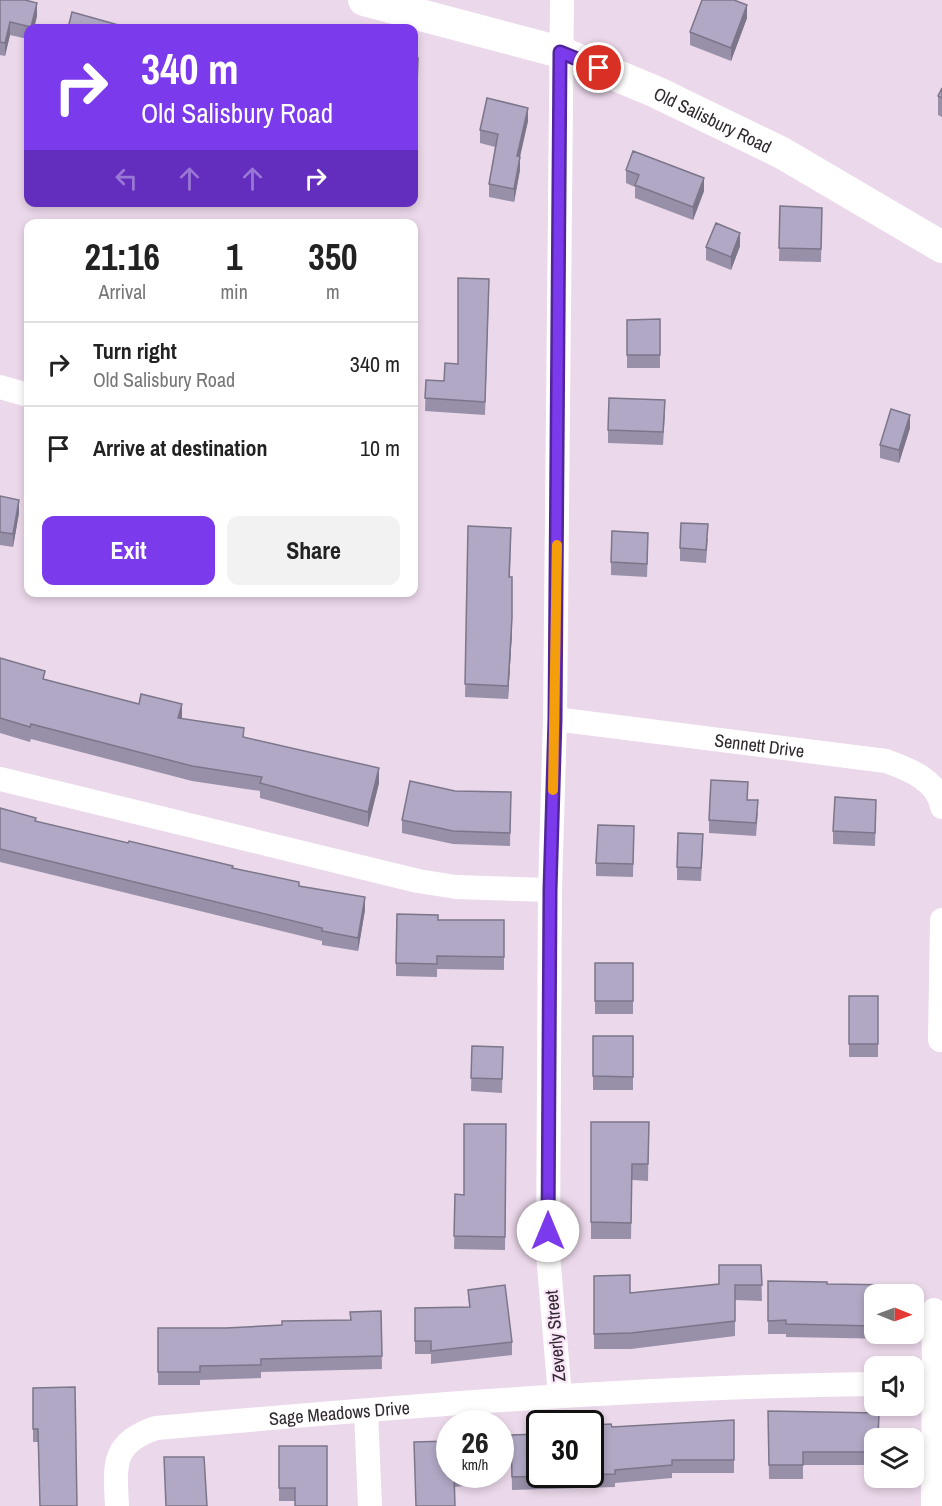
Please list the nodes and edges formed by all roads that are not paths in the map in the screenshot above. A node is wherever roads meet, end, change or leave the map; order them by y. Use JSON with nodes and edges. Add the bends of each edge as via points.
{"nodes":[{"id":1,"x":364,"y":0,"type":"edge"},
{"id":2,"x":562,"y":0,"type":"edge"},
{"id":3,"x":560,"y":52,"type":"junction"},
{"id":4,"x":942,"y":246,"type":"edge"},
{"id":5,"x":0,"y":387,"type":"edge"},
{"id":6,"x":24,"y":394,"type":"edge"},
{"id":7,"x":555,"y":719,"type":"junction"},
{"id":8,"x":0,"y":779,"type":"edge"},
{"id":9,"x":942,"y":807,"type":"edge"},
{"id":10,"x":550,"y":890,"type":"junction"},
{"id":11,"x":942,"y":920,"type":"edge"},
{"id":12,"x":940,"y":1040,"type":"dead end"},
{"id":13,"x":934,"y":1310,"type":"dead end"},
{"id":14,"x":929,"y":1383,"type":"edge"},
{"id":15,"x":864,"y":1384,"type":"edge"},
{"id":16,"x":560,"y":1396,"type":"junction"},
{"id":17,"x":366,"y":1411,"type":"junction"},
{"id":18,"x":117,"y":1506,"type":"edge"},
{"id":19,"x":370,"y":1506,"type":"edge"},
{"id":20,"x":933,"y":1506,"type":"edge"}],
"edges":[{"from":1,"to":3,"type":"main road","name":"Old Salisbury Road"},
{"from":2,"to":3,"type":"street","name":"Zeverly Street"},
{"from":3,"to":4,"type":"main road","name":"Old Salisbury Road","via":[[750,137]]},
{"from":3,"to":7,"type":"street","name":"Zeverly Street"},
{"from":5,"to":6,"type":"street"},
{"from":7,"to":9,"type":"street","name":"Sennett Drive","via":[[886,761],[926,780]]},
{"from":7,"to":10,"type":"street","name":"Zeverly Street"},
{"from":8,"to":10,"type":"street","via":[[418,881],[456,887]]},
{"from":10,"to":16,"type":"street","name":"Zeverly Street","via":[[548,1254]]},
{"from":11,"to":12,"type":"street"},
{"from":13,"to":14,"type":"street"},
{"from":14,"to":20,"type":"street"},
{"from":15,"to":16,"type":"street","name":"Sage Meadows Drive"},
{"from":16,"to":17,"type":"street","name":"Sage Meadows Drive"},
{"from":17,"to":18,"type":"street","name":"Sage Meadows Drive","via":[[156,1428],[137,1434],[124,1444],[115,1466]]},
{"from":17,"to":19,"type":"street"}]}
